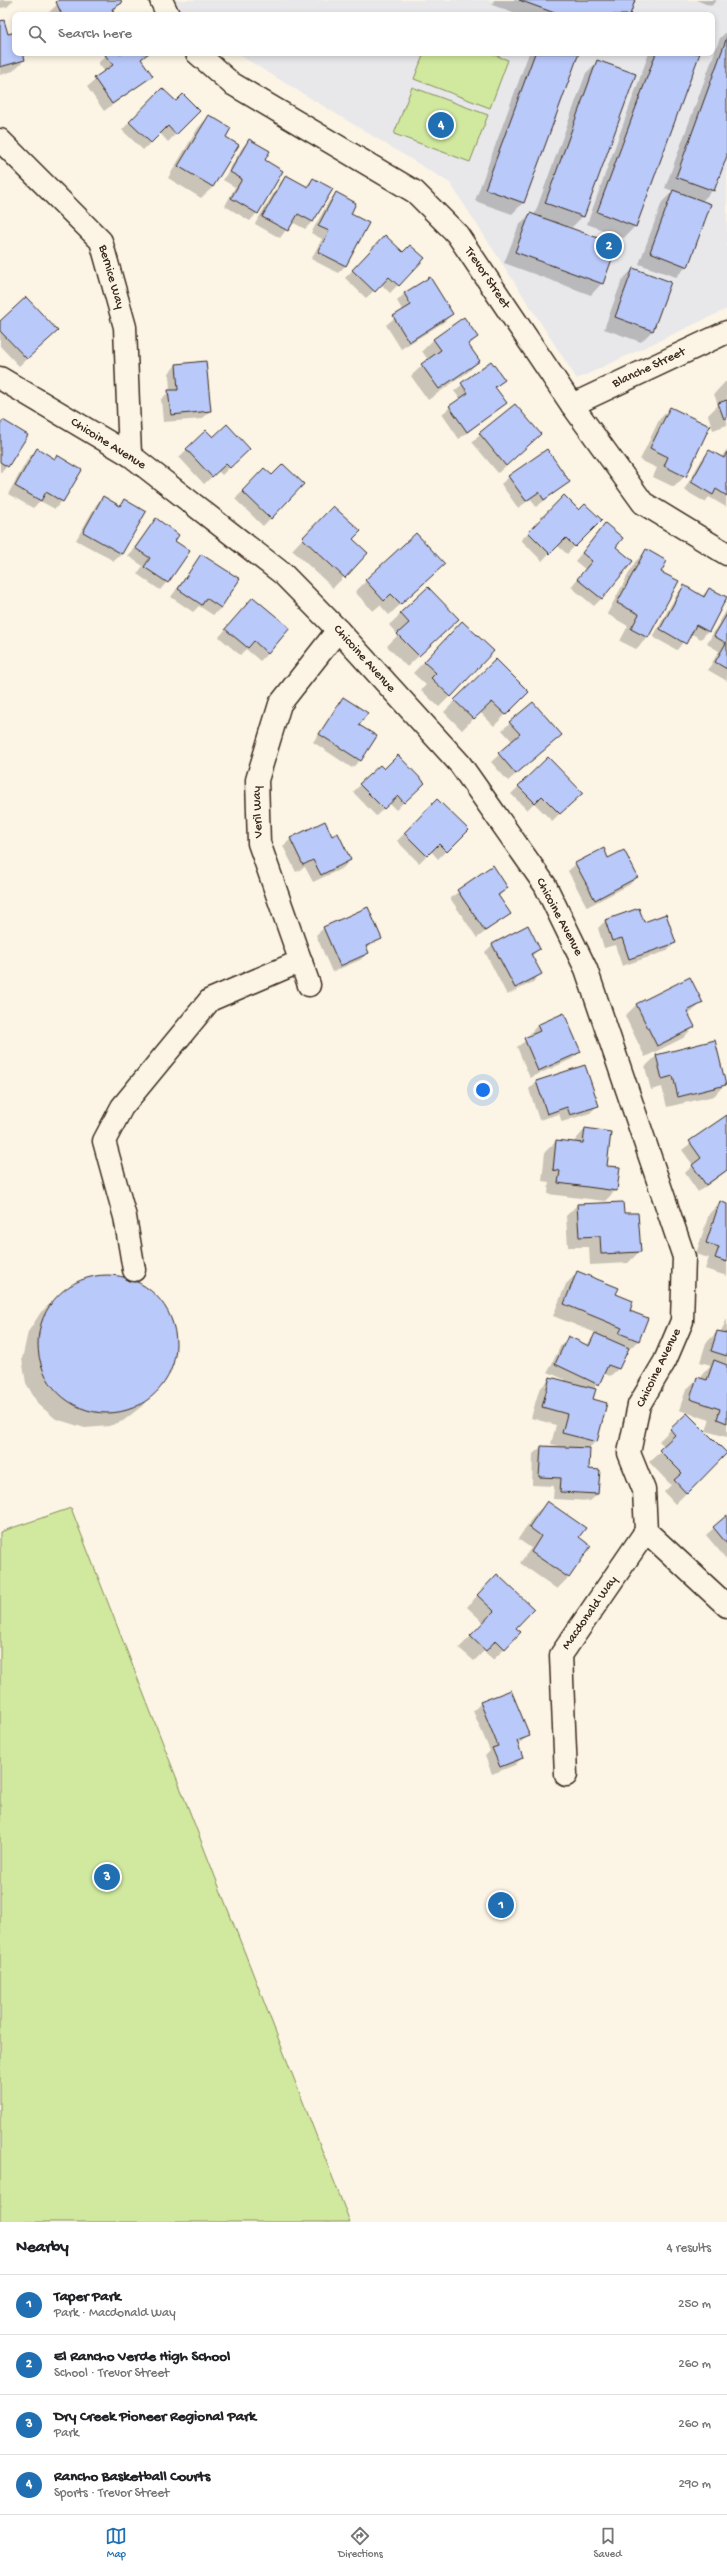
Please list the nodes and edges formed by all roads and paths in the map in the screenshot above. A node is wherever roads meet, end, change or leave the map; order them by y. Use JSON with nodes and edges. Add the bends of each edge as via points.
{"nodes":[{"id":1,"x":161,"y":0,"type":"edge"},
{"id":2,"x":167,"y":12,"type":"edge"},
{"id":3,"x":200,"y":56,"type":"edge"},
{"id":4,"x":0,"y":140,"type":"edge"},
{"id":5,"x":727,"y":332,"type":"edge"},
{"id":6,"x":0,"y":378,"type":"edge"},
{"id":7,"x":572,"y":404,"type":"junction"},
{"id":8,"x":130,"y":455,"type":"junction"},
{"id":9,"x":727,"y":554,"type":"edge"},
{"id":10,"x":338,"y":630,"type":"junction"},
{"id":11,"x":300,"y":961,"type":"junction"},
{"id":12,"x":309,"y":985,"type":"dead end"},
{"id":13,"x":134,"y":1270,"type":"dead end"},
{"id":14,"x":646,"y":1531,"type":"junction"},
{"id":15,"x":727,"y":1606,"type":"edge"},
{"id":16,"x":566,"y":1775,"type":"dead end"}],
"edges":[{"from":1,"to":2,"type":"street"},
{"from":3,"to":7,"type":"street","name":"Trevor Street","via":[[231,83],[415,192],[457,234]]},
{"from":4,"to":8,"type":"street","name":"Bernice Way","via":[[102,241],[125,327]]},
{"from":5,"to":7,"type":"street","name":"Blanche Street"},
{"from":6,"to":8,"type":"street","name":"Chicoine Avenue"},
{"from":7,"to":9,"type":"street","name":"Trevor Street","via":[[643,503]]},
{"from":8,"to":10,"type":"street","name":"Chicoine Avenue","via":[[283,574]]},
{"from":10,"to":11,"type":"street","name":"Veril Way","via":[[280,704],[257,780],[259,843]]},
{"from":10,"to":14,"type":"street","name":"Chicoine Avenue","via":[[460,764],[545,885],[586,969],[684,1257],[682,1321],[665,1361],[639,1406],[629,1453],[644,1490]]},
{"from":11,"to":12,"type":"street","name":"Veril Way"},
{"from":11,"to":13,"type":"street","via":[[210,1000],[122,1107],[104,1141],[125,1217]]},
{"from":14,"to":15,"type":"street"},
{"from":14,"to":16,"type":"street","name":"Macdonald Way","via":[[561,1655]]}]}
